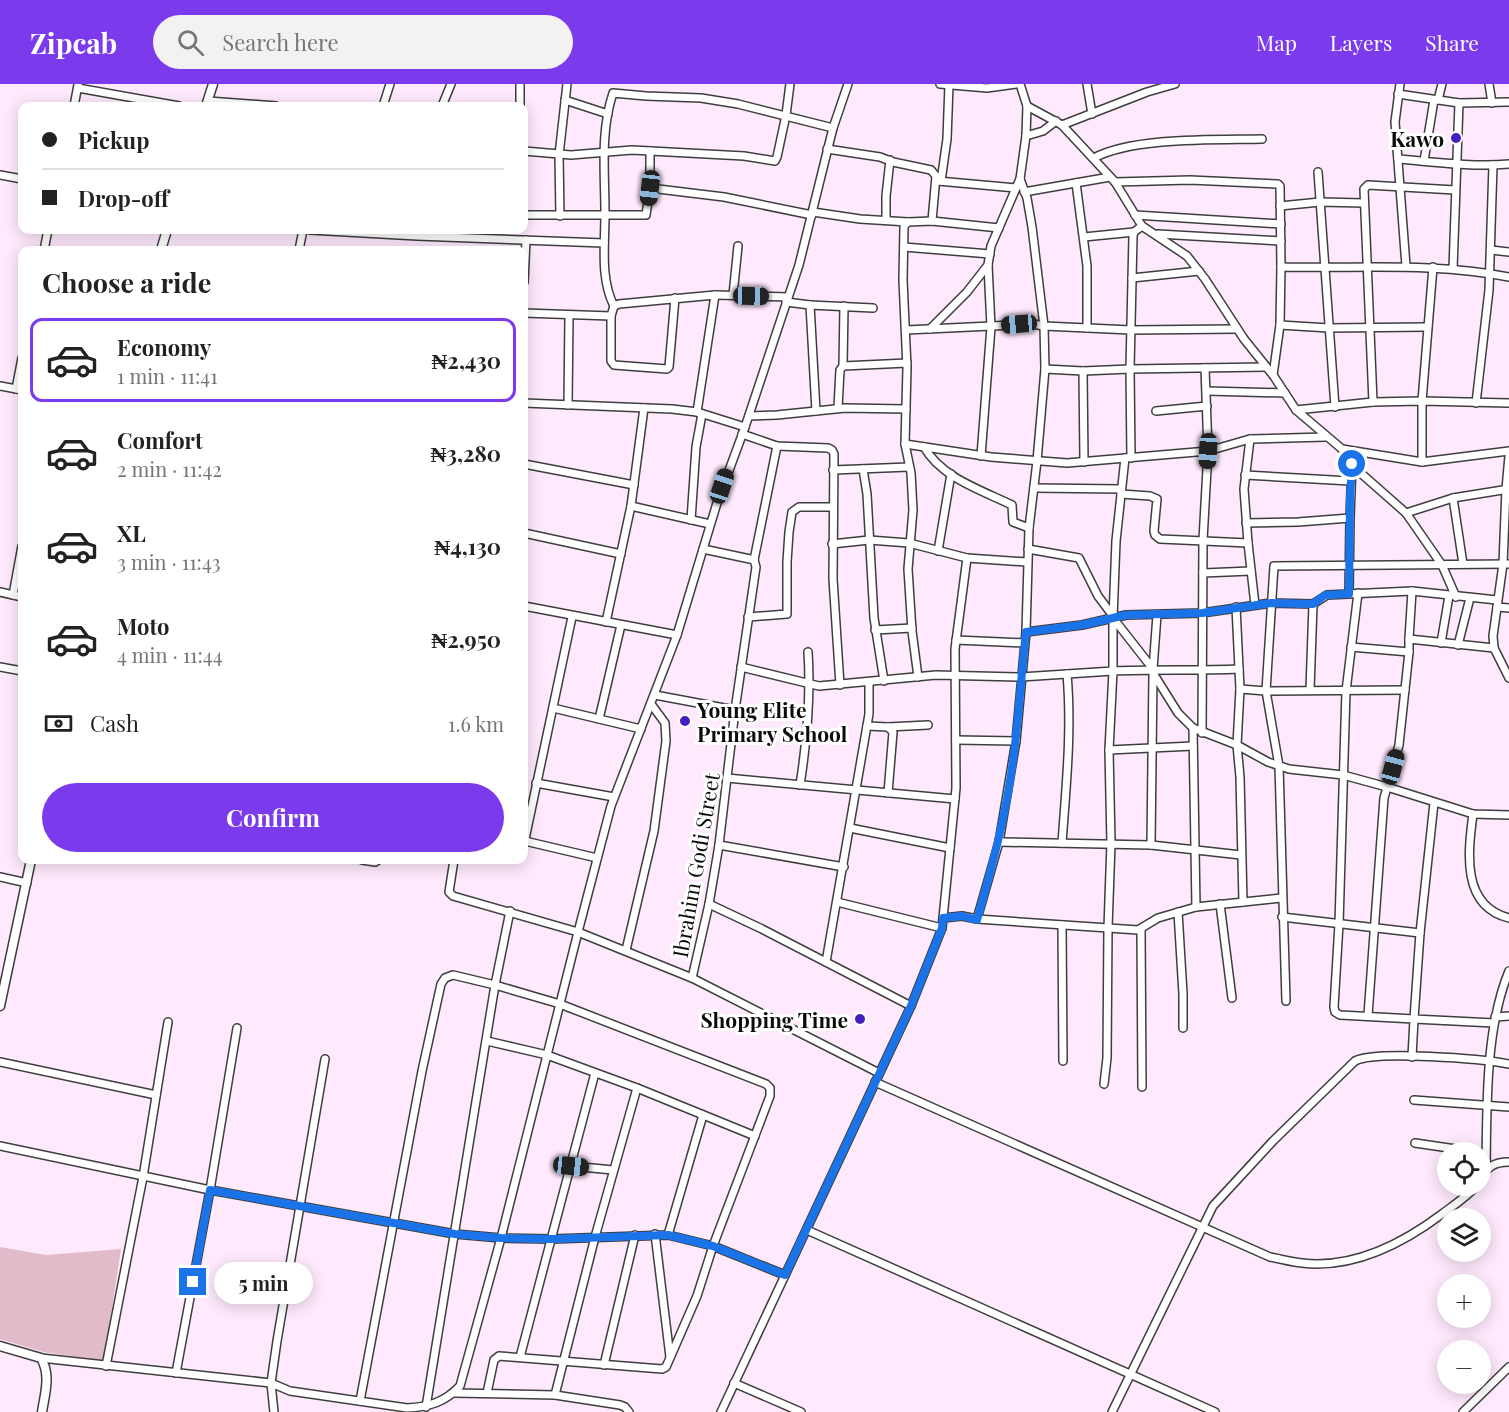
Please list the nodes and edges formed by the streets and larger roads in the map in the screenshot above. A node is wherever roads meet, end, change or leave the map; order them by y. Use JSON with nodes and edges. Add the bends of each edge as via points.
{"nodes":[{"id":1,"x":213,"y":84,"type":"edge"},
{"id":2,"x":390,"y":84,"type":"edge"},
{"id":3,"x":520,"y":84,"type":"edge"},
{"id":4,"x":567,"y":84,"type":"edge"},
{"id":5,"x":790,"y":84,"type":"edge"},
{"id":6,"x":848,"y":84,"type":"edge"},
{"id":7,"x":940,"y":84,"type":"edge"},
{"id":8,"x":1018,"y":84,"type":"edge"},
{"id":9,"x":1087,"y":84,"type":"edge"},
{"id":10,"x":1175,"y":84,"type":"edge"},
{"id":11,"x":1400,"y":84,"type":"edge"},
{"id":12,"x":1442,"y":84,"type":"edge"},
{"id":13,"x":1489,"y":84,"type":"edge"},
{"id":14,"x":448,"y":85,"type":"edge"},
{"id":15,"x":949,"y":85,"type":"edge"},
{"id":16,"x":78,"y":86,"type":"edge"},
{"id":17,"x":1398,"y":94,"type":"junction"},
{"id":18,"x":565,"y":100,"type":"junction"},
{"id":19,"x":1436,"y":100,"type":"junction"},
{"id":20,"x":75,"y":102,"type":"edge"},
{"id":21,"x":159,"y":102,"type":"edge"},
{"id":22,"x":208,"y":102,"type":"edge"},
{"id":23,"x":384,"y":102,"type":"edge"},
{"id":24,"x":443,"y":102,"type":"edge"},
{"id":25,"x":520,"y":102,"type":"edge"},
{"id":26,"x":1492,"y":102,"type":"junction"},
{"id":27,"x":1509,"y":102,"type":"edge"},
{"id":28,"x":1459,"y":103,"type":"junction"},
{"id":29,"x":1027,"y":106,"type":"junction"},
{"id":30,"x":608,"y":114,"type":"junction"},
{"id":31,"x":1092,"y":114,"type":"junction"},
{"id":32,"x":786,"y":115,"type":"junction"},
{"id":33,"x":1059,"y":123,"type":"junction"},
{"id":34,"x":833,"y":128,"type":"junction"},
{"id":35,"x":1026,"y":136,"type":"junction"},
{"id":36,"x":1262,"y":139,"type":"dead end"},
{"id":37,"x":827,"y":149,"type":"junction"},
{"id":38,"x":528,"y":151,"type":"edge"},
{"id":39,"x":650,"y":151,"type":"junction"},
{"id":40,"x":604,"y":152,"type":"junction"},
{"id":41,"x":559,"y":155,"type":"junction"},
{"id":42,"x":1094,"y":158,"type":"junction"},
{"id":43,"x":1398,"y":159,"type":"junction"},
{"id":44,"x":890,"y":160,"type":"junction"},
{"id":45,"x":1424,"y":161,"type":"junction"},
{"id":46,"x":1457,"y":164,"type":"junction"},
{"id":47,"x":1509,"y":164,"type":"edge"},
{"id":48,"x":1493,"y":165,"type":"junction"},
{"id":49,"x":1318,"y":172,"type":"dead end"},
{"id":50,"x":0,"y":175,"type":"edge"},
{"id":51,"x":18,"y":178,"type":"edge"},
{"id":52,"x":1020,"y":179,"type":"junction"},
{"id":53,"x":1113,"y":180,"type":"junction"},
{"id":54,"x":938,"y":181,"type":"junction"},
{"id":55,"x":1076,"y":183,"type":"junction"},
{"id":56,"x":1400,"y":187,"type":"junction"},
{"id":57,"x":650,"y":188,"type":"junction"},
{"id":58,"x":1016,"y":188,"type":"junction"},
{"id":59,"x":1455,"y":190,"type":"junction"},
{"id":60,"x":1024,"y":192,"type":"junction"},
{"id":61,"x":1320,"y":202,"type":"junction"},
{"id":62,"x":1364,"y":202,"type":"junction"},
{"id":63,"x":1280,"y":207,"type":"junction"},
{"id":64,"x":812,"y":214,"type":"junction"},
{"id":65,"x":1135,"y":214,"type":"junction"},
{"id":66,"x":528,"y":215,"type":"edge"},
{"id":67,"x":560,"y":216,"type":"junction"},
{"id":68,"x":605,"y":216,"type":"junction"},
{"id":69,"x":886,"y":220,"type":"junction"},
{"id":70,"x":932,"y":221,"type":"junction"},
{"id":71,"x":908,"y":222,"type":"junction"},
{"id":72,"x":1281,"y":224,"type":"junction"},
{"id":73,"x":1142,"y":226,"type":"junction"},
{"id":74,"x":999,"y":228,"type":"junction"},
{"id":75,"x":1134,"y":232,"type":"junction"},
{"id":76,"x":433,"y":234,"type":"edge"},
{"id":77,"x":1156,"y":234,"type":"junction"},
{"id":78,"x":1084,"y":237,"type":"junction"},
{"id":79,"x":526,"y":240,"type":"junction"},
{"id":80,"x":1281,"y":241,"type":"junction"},
{"id":81,"x":604,"y":243,"type":"junction"},
{"id":82,"x":526,"y":246,"type":"edge"},
{"id":83,"x":738,"y":246,"type":"dead end"},
{"id":84,"x":904,"y":247,"type":"junction"},
{"id":85,"x":1491,"y":250,"type":"junction"},
{"id":86,"x":1509,"y":252,"type":"edge"},
{"id":87,"x":990,"y":254,"type":"junction"},
{"id":88,"x":988,"y":265,"type":"junction"},
{"id":89,"x":1368,"y":265,"type":"junction"},
{"id":90,"x":1406,"y":266,"type":"junction"},
{"id":91,"x":1281,"y":267,"type":"junction"},
{"id":92,"x":1432,"y":267,"type":"junction"},
{"id":93,"x":1325,"y":268,"type":"junction"},
{"id":94,"x":1453,"y":269,"type":"junction"},
{"id":95,"x":1199,"y":270,"type":"junction"},
{"id":96,"x":1490,"y":273,"type":"junction"},
{"id":97,"x":1509,"y":277,"type":"edge"},
{"id":98,"x":1132,"y":278,"type":"junction"},
{"id":99,"x":715,"y":295,"type":"junction"},
{"id":100,"x":732,"y":295,"type":"junction"},
{"id":101,"x":675,"y":298,"type":"junction"},
{"id":102,"x":787,"y":299,"type":"junction"},
{"id":103,"x":810,"y":305,"type":"junction"},
{"id":104,"x":615,"y":306,"type":"junction"},
{"id":105,"x":844,"y":306,"type":"junction"},
{"id":106,"x":873,"y":308,"type":"dead end"},
{"id":107,"x":528,"y":313,"type":"edge"},
{"id":108,"x":569,"y":316,"type":"junction"},
{"id":109,"x":611,"y":316,"type":"junction"},
{"id":110,"x":1280,"y":325,"type":"junction"},
{"id":111,"x":1044,"y":326,"type":"junction"},
{"id":112,"x":991,"y":327,"type":"junction"},
{"id":113,"x":1427,"y":327,"type":"junction"},
{"id":114,"x":1087,"y":328,"type":"junction"},
{"id":115,"x":1237,"y":328,"type":"junction"},
{"id":116,"x":1329,"y":328,"type":"junction"},
{"id":117,"x":1370,"y":328,"type":"junction"},
{"id":118,"x":930,"y":329,"type":"junction"},
{"id":119,"x":906,"y":330,"type":"junction"},
{"id":120,"x":1131,"y":330,"type":"junction"},
{"id":121,"x":907,"y":363,"type":"junction"},
{"id":122,"x":843,"y":366,"type":"junction"},
{"id":123,"x":1266,"y":367,"type":"junction"},
{"id":124,"x":1205,"y":368,"type":"junction"},
{"id":125,"x":1045,"y":369,"type":"junction"},
{"id":126,"x":1130,"y":369,"type":"junction"},
{"id":127,"x":1083,"y":371,"type":"junction"},
{"id":128,"x":1273,"y":375,"type":"junction"},
{"id":129,"x":0,"y":386,"type":"edge"},
{"id":130,"x":18,"y":390,"type":"edge"},
{"id":131,"x":1207,"y":391,"type":"junction"},
{"id":132,"x":1285,"y":393,"type":"junction"},
{"id":133,"x":1422,"y":401,"type":"junction"},
{"id":134,"x":1373,"y":402,"type":"junction"},
{"id":135,"x":528,"y":403,"type":"edge"},
{"id":136,"x":1509,"y":403,"type":"edge"},
{"id":137,"x":1476,"y":404,"type":"junction"},
{"id":138,"x":568,"y":405,"type":"junction"},
{"id":139,"x":1207,"y":406,"type":"junction"},
{"id":140,"x":1335,"y":407,"type":"junction"},
{"id":141,"x":644,"y":408,"type":"junction"},
{"id":142,"x":838,"y":408,"type":"junction"},
{"id":143,"x":906,"y":409,"type":"junction"},
{"id":144,"x":1296,"y":410,"type":"junction"},
{"id":145,"x":816,"y":411,"type":"junction"},
{"id":146,"x":1156,"y":411,"type":"dead end"},
{"id":147,"x":700,"y":413,"type":"junction"},
{"id":148,"x":748,"y":416,"type":"junction"},
{"id":149,"x":743,"y":430,"type":"junction"},
{"id":150,"x":1326,"y":437,"type":"junction"},
{"id":151,"x":1250,"y":439,"type":"junction"},
{"id":152,"x":905,"y":444,"type":"junction"},
{"id":153,"x":777,"y":446,"type":"junction"},
{"id":154,"x":924,"y":447,"type":"junction"},
{"id":155,"x":1342,"y":450,"type":"junction"},
{"id":156,"x":1208,"y":451,"type":"junction"},
{"id":157,"x":1509,"y":451,"type":"edge"},
{"id":158,"x":981,"y":456,"type":"junction"},
{"id":159,"x":1509,"y":456,"type":"edge"},
{"id":160,"x":1128,"y":458,"type":"junction"},
{"id":161,"x":1038,"y":461,"type":"junction"},
{"id":162,"x":1084,"y":462,"type":"junction"},
{"id":163,"x":1422,"y":462,"type":"junction"},
{"id":164,"x":1352,"y":464,"type":"junction"},
{"id":165,"x":528,"y":465,"type":"edge"},
{"id":166,"x":909,"y":466,"type":"junction"},
{"id":167,"x":863,"y":469,"type":"junction"},
{"id":168,"x":833,"y":470,"type":"junction"},
{"id":169,"x":951,"y":474,"type":"junction"},
{"id":170,"x":1245,"y":475,"type":"junction"},
{"id":171,"x":1350,"y":482,"type":"junction"},
{"id":172,"x":634,"y":485,"type":"junction"},
{"id":173,"x":1034,"y":488,"type":"junction"},
{"id":174,"x":1507,"y":489,"type":"edge"},
{"id":175,"x":1121,"y":492,"type":"junction"},
{"id":176,"x":1453,"y":498,"type":"junction"},
{"id":177,"x":631,"y":506,"type":"junction"},
{"id":178,"x":832,"y":507,"type":"junction"},
{"id":179,"x":1406,"y":513,"type":"junction"},
{"id":180,"x":1350,"y":518,"type":"junction"},
{"id":181,"x":691,"y":520,"type":"junction"},
{"id":182,"x":1507,"y":520,"type":"edge"},
{"id":183,"x":1246,"y":523,"type":"junction"},
{"id":184,"x":710,"y":524,"type":"junction"},
{"id":185,"x":1029,"y":528,"type":"junction"},
{"id":186,"x":528,"y":534,"type":"edge"},
{"id":187,"x":869,"y":540,"type":"junction"},
{"id":188,"x":1203,"y":540,"type":"junction"},
{"id":189,"x":909,"y":543,"type":"junction"},
{"id":190,"x":1248,"y":543,"type":"junction"},
{"id":191,"x":832,"y":544,"type":"junction"},
{"id":192,"x":703,"y":549,"type":"junction"},
{"id":193,"x":1028,"y":549,"type":"junction"},
{"id":194,"x":938,"y":551,"type":"junction"},
{"id":195,"x":621,"y":554,"type":"junction"},
{"id":196,"x":967,"y":558,"type":"junction"},
{"id":197,"x":754,"y":560,"type":"junction"},
{"id":198,"x":1027,"y":562,"type":"junction"},
{"id":199,"x":1463,"y":564,"type":"junction"},
{"id":200,"x":1506,"y":564,"type":"edge"},
{"id":201,"x":1351,"y":565,"type":"junction"},
{"id":202,"x":1442,"y":565,"type":"junction"},
{"id":203,"x":18,"y":568,"type":"edge"},
{"id":204,"x":1251,"y":571,"type":"junction"},
{"id":205,"x":1203,"y":573,"type":"junction"},
{"id":206,"x":1412,"y":591,"type":"junction"},
{"id":207,"x":0,"y":592,"type":"edge"},
{"id":208,"x":1358,"y":593,"type":"junction"},
{"id":209,"x":1349,"y":594,"type":"junction"},
{"id":210,"x":13,"y":595,"type":"junction"},
{"id":211,"x":18,"y":596,"type":"edge"},
{"id":212,"x":1453,"y":597,"type":"junction"},
{"id":213,"x":1470,"y":598,"type":"junction"},
{"id":214,"x":1271,"y":603,"type":"junction"},
{"id":215,"x":1313,"y":604,"type":"junction"},
{"id":216,"x":1497,"y":604,"type":"junction"},
{"id":217,"x":1255,"y":605,"type":"junction"},
{"id":218,"x":528,"y":607,"type":"edge"},
{"id":219,"x":1236,"y":607,"type":"junction"},
{"id":220,"x":1509,"y":608,"type":"edge"},
{"id":221,"x":1202,"y":613,"type":"junction"},
{"id":222,"x":1157,"y":615,"type":"junction"},
{"id":223,"x":748,"y":616,"type":"junction"},
{"id":224,"x":572,"y":617,"type":"junction"},
{"id":225,"x":1113,"y":617,"type":"junction"},
{"id":226,"x":606,"y":622,"type":"junction"},
{"id":227,"x":621,"y":625,"type":"junction"},
{"id":228,"x":912,"y":628,"type":"junction"},
{"id":229,"x":875,"y":630,"type":"junction"},
{"id":230,"x":1026,"y":632,"type":"junction"},
{"id":231,"x":677,"y":635,"type":"junction"},
{"id":232,"x":1409,"y":639,"type":"junction"},
{"id":233,"x":956,"y":640,"type":"junction"},
{"id":234,"x":1025,"y":643,"type":"junction"},
{"id":235,"x":1441,"y":643,"type":"junction"},
{"id":236,"x":1458,"y":645,"type":"junction"},
{"id":237,"x":1351,"y":647,"type":"junction"},
{"id":238,"x":1494,"y":648,"type":"junction"},
{"id":239,"x":808,"y":652,"type":"dead end"},
{"id":240,"x":1409,"y":652,"type":"junction"},
{"id":241,"x":0,"y":667,"type":"edge"},
{"id":242,"x":741,"y":667,"type":"junction"},
{"id":243,"x":1239,"y":669,"type":"junction"},
{"id":244,"x":18,"y":670,"type":"edge"},
{"id":245,"x":1113,"y":671,"type":"junction"},
{"id":246,"x":1153,"y":671,"type":"junction"},
{"id":247,"x":1203,"y":671,"type":"junction"},
{"id":248,"x":1066,"y":674,"type":"junction"},
{"id":249,"x":954,"y":675,"type":"junction"},
{"id":250,"x":918,"y":677,"type":"junction"},
{"id":251,"x":1021,"y":677,"type":"junction"},
{"id":252,"x":1509,"y":678,"type":"edge"},
{"id":253,"x":884,"y":681,"type":"junction"},
{"id":254,"x":870,"y":683,"type":"junction"},
{"id":255,"x":810,"y":685,"type":"junction"},
{"id":256,"x":840,"y":685,"type":"junction"},
{"id":257,"x":1240,"y":688,"type":"junction"},
{"id":258,"x":1310,"y":690,"type":"junction"},
{"id":259,"x":1405,"y":690,"type":"junction"},
{"id":260,"x":1346,"y":691,"type":"junction"},
{"id":261,"x":1266,"y":692,"type":"junction"},
{"id":262,"x":655,"y":695,"type":"junction"},
{"id":263,"x":651,"y":704,"type":"junction"},
{"id":264,"x":553,"y":708,"type":"junction"},
{"id":265,"x":735,"y":710,"type":"junction"},
{"id":266,"x":599,"y":719,"type":"junction"},
{"id":267,"x":928,"y":725,"type":"dead end"},
{"id":268,"x":867,"y":726,"type":"junction"},
{"id":269,"x":888,"y":727,"type":"junction"},
{"id":270,"x":1193,"y":728,"type":"junction"},
{"id":271,"x":641,"y":729,"type":"junction"},
{"id":272,"x":1202,"y":733,"type":"junction"},
{"id":273,"x":956,"y":740,"type":"junction"},
{"id":274,"x":1016,"y":741,"type":"junction"},
{"id":275,"x":1237,"y":745,"type":"junction"},
{"id":276,"x":1193,"y":746,"type":"junction"},
{"id":277,"x":1153,"y":748,"type":"junction"},
{"id":278,"x":1109,"y":750,"type":"junction"},
{"id":279,"x":1279,"y":766,"type":"junction"},
{"id":280,"x":1343,"y":775,"type":"junction"},
{"id":281,"x":727,"y":778,"type":"junction"},
{"id":282,"x":536,"y":783,"type":"junction"},
{"id":283,"x":800,"y":785,"type":"junction"},
{"id":284,"x":1387,"y":787,"type":"junction"},
{"id":285,"x":855,"y":790,"type":"junction"},
{"id":286,"x":888,"y":793,"type":"junction"},
{"id":287,"x":614,"y":797,"type":"junction"},
{"id":288,"x":955,"y":799,"type":"junction"},
{"id":289,"x":1434,"y":802,"type":"junction"},
{"id":290,"x":1473,"y":814,"type":"junction"},
{"id":291,"x":1509,"y":815,"type":"edge"},
{"id":292,"x":528,"y":820,"type":"edge"},
{"id":293,"x":850,"y":828,"type":"junction"},
{"id":294,"x":528,"y":841,"type":"edge"},
{"id":295,"x":999,"y":842,"type":"junction"},
{"id":296,"x":1062,"y":843,"type":"junction"},
{"id":297,"x":1111,"y":843,"type":"junction"},
{"id":298,"x":719,"y":845,"type":"junction"},
{"id":299,"x":1151,"y":845,"type":"junction"},
{"id":300,"x":950,"y":848,"type":"junction"},
{"id":301,"x":1195,"y":851,"type":"junction"},
{"id":302,"x":1241,"y":855,"type":"junction"},
{"id":303,"x":597,"y":858,"type":"junction"},
{"id":304,"x":30,"y":864,"type":"edge"},
{"id":305,"x":453,"y":864,"type":"edge"},
{"id":306,"x":844,"y":867,"type":"junction"},
{"id":307,"x":0,"y":878,"type":"edge"},
{"id":308,"x":27,"y":883,"type":"junction"},
{"id":309,"x":1281,"y":898,"type":"junction"},
{"id":310,"x":837,"y":902,"type":"junction"},
{"id":311,"x":1243,"y":902,"type":"junction"},
{"id":312,"x":710,"y":904,"type":"junction"},
{"id":313,"x":1220,"y":904,"type":"junction"},
{"id":314,"x":1196,"y":907,"type":"junction"},
{"id":315,"x":510,"y":911,"type":"junction"},
{"id":316,"x":1178,"y":912,"type":"junction"},
{"id":317,"x":943,"y":918,"type":"junction"},
{"id":318,"x":1282,"y":918,"type":"junction"},
{"id":319,"x":1509,"y":918,"type":"edge"},
{"id":320,"x":977,"y":920,"type":"junction"},
{"id":321,"x":1339,"y":924,"type":"junction"},
{"id":322,"x":1062,"y":925,"type":"junction"},
{"id":323,"x":942,"y":928,"type":"junction"},
{"id":324,"x":1108,"y":928,"type":"junction"},
{"id":325,"x":1141,"y":928,"type":"junction"},
{"id":326,"x":1374,"y":928,"type":"junction"},
{"id":327,"x":578,"y":932,"type":"junction"},
{"id":328,"x":1420,"y":933,"type":"junction"},
{"id":329,"x":626,"y":950,"type":"junction"},
{"id":330,"x":826,"y":962,"type":"junction"},
{"id":331,"x":1509,"y":971,"type":"edge"},
{"id":332,"x":692,"y":978,"type":"junction"},
{"id":333,"x":495,"y":985,"type":"junction"},
{"id":334,"x":1232,"y":999,"type":"dead end"},
{"id":335,"x":1286,"y":1002,"type":"dead end"},
{"id":336,"x":560,"y":1004,"type":"junction"},
{"id":337,"x":0,"y":1006,"type":"edge"},
{"id":338,"x":911,"y":1006,"type":"junction"},
{"id":339,"x":1368,"y":1016,"type":"junction"},
{"id":340,"x":1509,"y":1017,"type":"edge"},
{"id":341,"x":1414,"y":1019,"type":"junction"},
{"id":342,"x":1495,"y":1020,"type":"junction"},
{"id":343,"x":168,"y":1023,"type":"dead end"},
{"id":344,"x":237,"y":1028,"type":"dead end"},
{"id":345,"x":1183,"y":1028,"type":"dead end"},
{"id":346,"x":487,"y":1041,"type":"junction"},
{"id":347,"x":548,"y":1055,"type":"junction"},
{"id":348,"x":1412,"y":1057,"type":"junction"},
{"id":349,"x":325,"y":1059,"type":"dead end"},
{"id":350,"x":1491,"y":1060,"type":"junction"},
{"id":351,"x":1063,"y":1061,"type":"dead end"},
{"id":352,"x":0,"y":1062,"type":"edge"},
{"id":353,"x":1509,"y":1064,"type":"edge"},
{"id":354,"x":595,"y":1073,"type":"junction"},
{"id":355,"x":879,"y":1073,"type":"junction"},
{"id":356,"x":875,"y":1082,"type":"junction"},
{"id":357,"x":1104,"y":1084,"type":"dead end"},
{"id":358,"x":637,"y":1088,"type":"junction"},
{"id":359,"x":1142,"y":1088,"type":"dead end"},
{"id":360,"x":156,"y":1095,"type":"junction"},
{"id":361,"x":1414,"y":1100,"type":"dead end"},
{"id":362,"x":1487,"y":1106,"type":"junction"},
{"id":363,"x":1509,"y":1107,"type":"edge"},
{"id":364,"x":703,"y":1115,"type":"junction"},
{"id":365,"x":755,"y":1136,"type":"junction"},
{"id":366,"x":1485,"y":1142,"type":"edge"},
{"id":367,"x":1415,"y":1143,"type":"dead end"},
{"id":368,"x":0,"y":1146,"type":"edge"},
{"id":369,"x":1437,"y":1146,"type":"edge"},
{"id":370,"x":1509,"y":1162,"type":"edge"},
{"id":371,"x":571,"y":1166,"type":"junction"},
{"id":372,"x":1491,"y":1166,"type":"edge"},
{"id":373,"x":613,"y":1170,"type":"junction"},
{"id":374,"x":143,"y":1177,"type":"junction"},
{"id":375,"x":210,"y":1190,"type":"junction"},
{"id":376,"x":1464,"y":1196,"type":"edge"},
{"id":377,"x":300,"y":1207,"type":"junction"},
{"id":378,"x":393,"y":1222,"type":"junction"},
{"id":379,"x":1201,"y":1227,"type":"junction"},
{"id":380,"x":807,"y":1230,"type":"junction"},
{"id":381,"x":455,"y":1234,"type":"junction"},
{"id":382,"x":656,"y":1234,"type":"junction"},
{"id":383,"x":635,"y":1235,"type":"junction"},
{"id":384,"x":668,"y":1235,"type":"junction"},
{"id":385,"x":595,"y":1237,"type":"junction"},
{"id":386,"x":501,"y":1238,"type":"junction"},
{"id":387,"x":552,"y":1239,"type":"junction"},
{"id":388,"x":713,"y":1246,"type":"junction"},
{"id":389,"x":785,"y":1275,"type":"junction"},
{"id":390,"x":0,"y":1346,"type":"edge"},
{"id":391,"x":520,"y":1357,"type":"junction"},
{"id":392,"x":41,"y":1358,"type":"junction"},
{"id":393,"x":671,"y":1360,"type":"junction"},
{"id":394,"x":563,"y":1362,"type":"junction"},
{"id":395,"x":604,"y":1365,"type":"junction"},
{"id":396,"x":106,"y":1366,"type":"junction"},
{"id":397,"x":1509,"y":1368,"type":"edge"},
{"id":398,"x":176,"y":1373,"type":"junction"},
{"id":399,"x":1130,"y":1375,"type":"junction"},
{"id":400,"x":271,"y":1383,"type":"junction"},
{"id":401,"x":734,"y":1383,"type":"junction"},
{"id":402,"x":454,"y":1393,"type":"junction"},
{"id":403,"x":487,"y":1393,"type":"junction"},
{"id":404,"x":555,"y":1395,"type":"junction"},
{"id":405,"x":360,"y":1401,"type":"junction"},
{"id":406,"x":426,"y":1407,"type":"junction"},
{"id":407,"x":42,"y":1412,"type":"edge"},
{"id":408,"x":274,"y":1412,"type":"edge"},
{"id":409,"x":629,"y":1412,"type":"edge"},
{"id":410,"x":721,"y":1412,"type":"edge"},
{"id":411,"x":801,"y":1412,"type":"edge"},
{"id":412,"x":1112,"y":1412,"type":"edge"},
{"id":413,"x":1215,"y":1412,"type":"edge"},
{"id":414,"x":1463,"y":1412,"type":"edge"}],
"edges":[{"from":1,"to":22,"type":"street"},
{"from":2,"to":23,"type":"street"},
{"from":3,"to":25,"type":"street"},
{"from":4,"to":18,"type":"street"},
{"from":5,"to":32,"type":"street"},
{"from":6,"to":34,"type":"street"},
{"from":7,"to":15,"type":"street"},
{"from":8,"to":15,"type":"street","via":[[987,88]]},
{"from":8,"to":29,"type":"street"},
{"from":9,"to":31,"type":"street"},
{"from":10,"to":31,"type":"street"},
{"from":11,"to":17,"type":"street"},
{"from":12,"to":19,"type":"street"},
{"from":13,"to":26,"type":"street"},
{"from":14,"to":24,"type":"street"},
{"from":15,"to":54,"type":"street","via":[[946,139]]},
{"from":16,"to":20,"type":"street"},
{"from":16,"to":21,"type":"street"},
{"from":17,"to":19,"type":"street"},
{"from":17,"to":43,"type":"street"},
{"from":18,"to":30,"type":"street"},
{"from":18,"to":41,"type":"street"},
{"from":19,"to":28,"type":"street"},
{"from":19,"to":45,"type":"street"},
{"from":26,"to":27,"type":"street"},
{"from":26,"to":28,"type":"street"},
{"from":28,"to":46,"type":"street"},
{"from":29,"to":33,"type":"street"},
{"from":29,"to":35,"type":"street"},
{"from":30,"to":32,"type":"street","via":[[614,92],[701,98]]},
{"from":30,"to":40,"type":"street"},
{"from":31,"to":33,"type":"street"},
{"from":32,"to":34,"type":"street"},
{"from":32,"to":39,"type":"street","via":[[775,161]]},
{"from":33,"to":35,"type":"street"},
{"from":33,"to":42,"type":"street"},
{"from":34,"to":37,"type":"street"},
{"from":35,"to":52,"type":"street"},
{"from":36,"to":42,"type":"street","via":[[1154,143],[1117,149]]},
{"from":37,"to":44,"type":"street"},
{"from":37,"to":64,"type":"street"},
{"from":38,"to":41,"type":"street"},
{"from":39,"to":40,"type":"street"},
{"from":39,"to":57,"type":"street"},
{"from":40,"to":41,"type":"street"},
{"from":40,"to":68,"type":"street"},
{"from":41,"to":67,"type":"street"},
{"from":42,"to":53,"type":"street"},
{"from":43,"to":45,"type":"street"},
{"from":43,"to":56,"type":"street"},
{"from":44,"to":54,"type":"street","via":[[931,170]]},
{"from":44,"to":69,"type":"street"},
{"from":45,"to":46,"type":"street"},
{"from":46,"to":48,"type":"street"},
{"from":46,"to":59,"type":"street"},
{"from":47,"to":48,"type":"street"},
{"from":48,"to":85,"type":"street"},
{"from":49,"to":61,"type":"street"},
{"from":50,"to":51,"type":"street"},
{"from":52,"to":58,"type":"street"},
{"from":52,"to":60,"type":"street"},
{"from":53,"to":55,"type":"street"},
{"from":53,"to":63,"type":"street","via":[[1276,183],[1280,186]]},
{"from":53,"to":65,"type":"street"},
{"from":54,"to":58,"type":"street"},
{"from":54,"to":70,"type":"street"},
{"from":55,"to":60,"type":"street"},
{"from":55,"to":78,"type":"street"},
{"from":56,"to":59,"type":"street"},
{"from":56,"to":62,"type":"street","via":[[1365,186]]},
{"from":56,"to":90,"type":"street"},
{"from":57,"to":64,"type":"street"},
{"from":57,"to":68,"type":"street","via":[[646,215]]},
{"from":58,"to":74,"type":"street"},
{"from":59,"to":94,"type":"street"},
{"from":60,"to":111,"type":"street"},
{"from":61,"to":62,"type":"street"},
{"from":61,"to":63,"type":"street"},
{"from":61,"to":93,"type":"street"},
{"from":62,"to":89,"type":"street"},
{"from":63,"to":72,"type":"street"},
{"from":64,"to":69,"type":"street"},
{"from":64,"to":102,"type":"street"},
{"from":65,"to":72,"type":"street"},
{"from":65,"to":73,"type":"street"},
{"from":66,"to":67,"type":"street"},
{"from":67,"to":68,"type":"street"},
{"from":68,"to":81,"type":"street"},
{"from":69,"to":71,"type":"street"},
{"from":70,"to":71,"type":"street"},
{"from":70,"to":74,"type":"street"},
{"from":71,"to":84,"type":"street","via":[[904,226]]},
{"from":72,"to":80,"type":"street"},
{"from":73,"to":75,"type":"street"},
{"from":73,"to":77,"type":"street"},
{"from":74,"to":87,"type":"street"},
{"from":75,"to":78,"type":"street"},
{"from":75,"to":98,"type":"street"},
{"from":76,"to":79,"type":"street"},
{"from":77,"to":80,"type":"street"},
{"from":77,"to":95,"type":"street","via":[[1187,256]]},
{"from":78,"to":114,"type":"street"},
{"from":79,"to":81,"type":"street"},
{"from":79,"to":82,"type":"street"},
{"from":80,"to":91,"type":"street"},
{"from":81,"to":104,"type":"street","via":[[607,288]]},
{"from":83,"to":100,"type":"street"},
{"from":84,"to":87,"type":"street"},
{"from":84,"to":119,"type":"street"},
{"from":85,"to":86,"type":"street"},
{"from":85,"to":96,"type":"street"},
{"from":87,"to":88,"type":"street"},
{"from":88,"to":112,"type":"street"},
{"from":88,"to":118,"type":"street"},
{"from":89,"to":90,"type":"street"},
{"from":89,"to":93,"type":"street"},
{"from":89,"to":117,"type":"street"},
{"from":90,"to":92,"type":"street"},
{"from":91,"to":93,"type":"street"},
{"from":91,"to":110,"type":"street"},
{"from":92,"to":94,"type":"street"},
{"from":92,"to":113,"type":"street"},
{"from":93,"to":116,"type":"street"},
{"from":94,"to":96,"type":"street"},
{"from":95,"to":98,"type":"street"},
{"from":95,"to":115,"type":"street"},
{"from":96,"to":97,"type":"street"},
{"from":96,"to":137,"type":"street"},
{"from":98,"to":120,"type":"street"},
{"from":99,"to":100,"type":"street"},
{"from":99,"to":101,"type":"street"},
{"from":99,"to":147,"type":"street"},
{"from":100,"to":102,"type":"street"},
{"from":101,"to":104,"type":"street"},
{"from":101,"to":109,"type":"street","via":[[669,367],[664,370],[612,363]]},
{"from":102,"to":103,"type":"street"},
{"from":102,"to":148,"type":"street"},
{"from":103,"to":105,"type":"street"},
{"from":103,"to":145,"type":"street"},
{"from":104,"to":109,"type":"street"},
{"from":105,"to":106,"type":"street"},
{"from":105,"to":122,"type":"street"},
{"from":107,"to":108,"type":"street"},
{"from":108,"to":109,"type":"street"},
{"from":108,"to":138,"type":"street"},
{"from":110,"to":116,"type":"street"},
{"from":110,"to":128,"type":"street"},
{"from":111,"to":112,"type":"street"},
{"from":111,"to":114,"type":"street"},
{"from":111,"to":125,"type":"street"},
{"from":112,"to":118,"type":"street"},
{"from":112,"to":158,"type":"street"},
{"from":113,"to":117,"type":"street"},
{"from":113,"to":133,"type":"street"},
{"from":114,"to":120,"type":"street"},
{"from":115,"to":120,"type":"street"},
{"from":115,"to":123,"type":"street"},
{"from":116,"to":117,"type":"street"},
{"from":116,"to":140,"type":"street"},
{"from":117,"to":134,"type":"street"},
{"from":118,"to":119,"type":"street"},
{"from":119,"to":121,"type":"street"},
{"from":120,"to":126,"type":"street"},
{"from":121,"to":122,"type":"street"},
{"from":121,"to":143,"type":"street"},
{"from":122,"to":142,"type":"street"},
{"from":123,"to":124,"type":"street"},
{"from":123,"to":128,"type":"street"},
{"from":124,"to":126,"type":"street"},
{"from":124,"to":131,"type":"street"},
{"from":125,"to":127,"type":"street"},
{"from":125,"to":161,"type":"street"},
{"from":126,"to":127,"type":"street"},
{"from":126,"to":160,"type":"street"},
{"from":127,"to":162,"type":"street"},
{"from":128,"to":132,"type":"street"},
{"from":129,"to":130,"type":"street"},
{"from":131,"to":132,"type":"street"},
{"from":131,"to":139,"type":"street"},
{"from":132,"to":144,"type":"street"},
{"from":133,"to":134,"type":"street"},
{"from":133,"to":137,"type":"street"},
{"from":133,"to":163,"type":"street"},
{"from":134,"to":140,"type":"street"},
{"from":135,"to":138,"type":"street"},
{"from":136,"to":137,"type":"street"},
{"from":138,"to":141,"type":"street"},
{"from":139,"to":146,"type":"street"},
{"from":139,"to":156,"type":"street"},
{"from":140,"to":144,"type":"street"},
{"from":141,"to":147,"type":"street"},
{"from":141,"to":172,"type":"street"},
{"from":142,"to":143,"type":"street"},
{"from":142,"to":145,"type":"street"},
{"from":143,"to":152,"type":"street"},
{"from":144,"to":150,"type":"street"},
{"from":145,"to":148,"type":"street"},
{"from":147,"to":149,"type":"street"},
{"from":147,"to":181,"type":"street"},
{"from":148,"to":149,"type":"street"},
{"from":149,"to":153,"type":"street"},
{"from":149,"to":184,"type":"street"},
{"from":150,"to":151,"type":"street"},
{"from":150,"to":155,"type":"street"},
{"from":151,"to":156,"type":"street"},
{"from":151,"to":170,"type":"street"},
{"from":152,"to":154,"type":"street"},
{"from":152,"to":166,"type":"street"},
{"from":153,"to":168,"type":"street","via":[[832,450]]},
{"from":153,"to":197,"type":"street","name":"Ibrahim Godi Street"},
{"from":154,"to":158,"type":"street"},
{"from":154,"to":169,"type":"street","via":[[933,461]]},
{"from":155,"to":163,"type":"street"},
{"from":155,"to":164,"type":"street"},
{"from":156,"to":160,"type":"street"},
{"from":156,"to":188,"type":"street"},
{"from":157,"to":163,"type":"street"},
{"from":158,"to":161,"type":"street"},
{"from":159,"to":174,"type":"street"},
{"from":160,"to":162,"type":"street"},
{"from":160,"to":175,"type":"street"},
{"from":161,"to":162,"type":"street"},
{"from":161,"to":173,"type":"street"},
{"from":164,"to":171,"type":"street"},
{"from":164,"to":179,"type":"street"},
{"from":165,"to":172,"type":"street"},
{"from":166,"to":167,"type":"street"},
{"from":166,"to":189,"type":"street","via":[[913,510]]},
{"from":167,"to":168,"type":"street"},
{"from":167,"to":187,"type":"street"},
{"from":168,"to":178,"type":"street"},
{"from":169,"to":185,"type":"street","via":[[1012,505],[1013,522]]},
{"from":169,"to":194,"type":"street"},
{"from":170,"to":171,"type":"street"},
{"from":170,"to":183,"type":"street"},
{"from":171,"to":180,"type":"street"},
{"from":172,"to":177,"type":"street"},
{"from":173,"to":175,"type":"street"},
{"from":173,"to":185,"type":"street"},
{"from":174,"to":176,"type":"street"},
{"from":174,"to":182,"type":"street"},
{"from":175,"to":188,"type":"street","via":[[1157,499],[1157,537]]},
{"from":175,"to":225,"type":"street"},
{"from":176,"to":179,"type":"street"},
{"from":176,"to":199,"type":"street"},
{"from":177,"to":181,"type":"street"},
{"from":177,"to":195,"type":"street"},
{"from":178,"to":191,"type":"street"},
{"from":178,"to":223,"type":"street","via":[[799,507],[792,512],[787,614]]},
{"from":179,"to":202,"type":"street"},
{"from":180,"to":183,"type":"street"},
{"from":180,"to":201,"type":"street"},
{"from":181,"to":184,"type":"street"},
{"from":182,"to":200,"type":"street"},
{"from":183,"to":190,"type":"street"},
{"from":184,"to":192,"type":"street"},
{"from":185,"to":193,"type":"street"},
{"from":186,"to":195,"type":"street"},
{"from":187,"to":189,"type":"street"},
{"from":187,"to":191,"type":"street"},
{"from":187,"to":229,"type":"street"},
{"from":188,"to":190,"type":"street"},
{"from":188,"to":205,"type":"street"},
{"from":189,"to":194,"type":"street"},
{"from":189,"to":228,"type":"street"},
{"from":190,"to":204,"type":"street"},
{"from":191,"to":256,"type":"street"},
{"from":192,"to":197,"type":"street"},
{"from":192,"to":231,"type":"street"},
{"from":193,"to":198,"type":"street"},
{"from":193,"to":225,"type":"street","via":[[1079,558]]},
{"from":194,"to":196,"type":"street"},
{"from":195,"to":226,"type":"street"},
{"from":196,"to":198,"type":"street"},
{"from":196,"to":233,"type":"street"},
{"from":197,"to":223,"type":"street","name":"Ibrahim Godi Street"},
{"from":198,"to":230,"type":"street"},
{"from":199,"to":200,"type":"street"},
{"from":199,"to":202,"type":"street"},
{"from":200,"to":216,"type":"street"},
{"from":201,"to":202,"type":"street"},
{"from":201,"to":209,"type":"street"},
{"from":201,"to":214,"type":"street","via":[[1274,566]]},
{"from":202,"to":212,"type":"street"},
{"from":203,"to":210,"type":"street"},
{"from":204,"to":205,"type":"street"},
{"from":204,"to":217,"type":"street"},
{"from":205,"to":221,"type":"street"},
{"from":206,"to":208,"type":"street"},
{"from":206,"to":212,"type":"street"},
{"from":206,"to":232,"type":"street"},
{"from":207,"to":210,"type":"street"},
{"from":208,"to":209,"type":"street"},
{"from":208,"to":237,"type":"street"},
{"from":209,"to":215,"type":"street","via":[[1325,595]]},
{"from":210,"to":211,"type":"street"},
{"from":212,"to":213,"type":"street"},
{"from":212,"to":235,"type":"street"},
{"from":213,"to":216,"type":"street"},
{"from":213,"to":236,"type":"street"},
{"from":214,"to":215,"type":"street"},
{"from":214,"to":217,"type":"street"},
{"from":214,"to":261,"type":"street"},
{"from":215,"to":258,"type":"street"},
{"from":216,"to":220,"type":"street"},
{"from":216,"to":238,"type":"street"},
{"from":217,"to":219,"type":"street"},
{"from":218,"to":224,"type":"street"},
{"from":219,"to":221,"type":"street"},
{"from":219,"to":243,"type":"street"},
{"from":221,"to":222,"type":"street"},
{"from":221,"to":247,"type":"street"},
{"from":222,"to":225,"type":"street"},
{"from":222,"to":246,"type":"street"},
{"from":223,"to":242,"type":"street","name":"Ibrahim Godi Street"},
{"from":224,"to":226,"type":"street"},
{"from":224,"to":264,"type":"street"},
{"from":225,"to":230,"type":"street"},
{"from":225,"to":245,"type":"street"},
{"from":225,"to":246,"type":"street"},
{"from":226,"to":227,"type":"street"},
{"from":227,"to":231,"type":"street"},
{"from":227,"to":266,"type":"street"},
{"from":228,"to":229,"type":"street"},
{"from":228,"to":250,"type":"street"},
{"from":229,"to":253,"type":"street"},
{"from":230,"to":234,"type":"street"},
{"from":231,"to":262,"type":"street"},
{"from":232,"to":235,"type":"street"},
{"from":232,"to":240,"type":"street"},
{"from":233,"to":234,"type":"street"},
{"from":233,"to":249,"type":"street"},
{"from":234,"to":251,"type":"street"},
{"from":235,"to":236,"type":"street"},
{"from":236,"to":238,"type":"street"},
{"from":237,"to":240,"type":"street"},
{"from":237,"to":260,"type":"street"},
{"from":238,"to":252,"type":"street"},
{"from":239,"to":255,"type":"street"},
{"from":240,"to":259,"type":"street"},
{"from":241,"to":244,"type":"street"},
{"from":242,"to":255,"type":"street"},
{"from":242,"to":265,"type":"street","name":"Ibrahim Godi Street"},
{"from":243,"to":247,"type":"street"},
{"from":243,"to":257,"type":"street"},
{"from":245,"to":246,"type":"street"},
{"from":245,"to":248,"type":"street"},
{"from":245,"to":278,"type":"street"},
{"from":246,"to":247,"type":"street"},
{"from":246,"to":270,"type":"street","via":[[1178,713]]},
{"from":246,"to":277,"type":"street"},
{"from":247,"to":272,"type":"street"},
{"from":248,"to":251,"type":"street"},
{"from":248,"to":296,"type":"street","via":[[1069,745]]},
{"from":249,"to":250,"type":"street"},
{"from":249,"to":251,"type":"street"},
{"from":249,"to":273,"type":"street"},
{"from":250,"to":253,"type":"street"},
{"from":251,"to":274,"type":"street"},
{"from":253,"to":254,"type":"street"},
{"from":254,"to":256,"type":"street"},
{"from":254,"to":268,"type":"street"},
{"from":255,"to":256,"type":"street"},
{"from":255,"to":283,"type":"street"},
{"from":257,"to":261,"type":"street"},
{"from":257,"to":275,"type":"street"},
{"from":258,"to":260,"type":"street"},
{"from":258,"to":261,"type":"street"},
{"from":259,"to":260,"type":"street"},
{"from":259,"to":284,"type":"street","via":[[1399,745]]},
{"from":260,"to":280,"type":"street"},
{"from":261,"to":279,"type":"street"},
{"from":262,"to":263,"type":"street"},
{"from":262,"to":265,"type":"street"},
{"from":263,"to":271,"type":"street"},
{"from":263,"to":329,"type":"street","via":[[665,723],[666,741],[654,831]]},
{"from":264,"to":266,"type":"street"},
{"from":264,"to":282,"type":"street"},
{"from":265,"to":281,"type":"street","name":"Ibrahim Godi Street"},
{"from":266,"to":271,"type":"street"},
{"from":267,"to":269,"type":"street"},
{"from":268,"to":269,"type":"street"},
{"from":268,"to":285,"type":"street"},
{"from":269,"to":286,"type":"street","via":[[893,732]]},
{"from":270,"to":272,"type":"street"},
{"from":270,"to":276,"type":"street"},
{"from":271,"to":287,"type":"street"},
{"from":272,"to":275,"type":"street"},
{"from":273,"to":274,"type":"street"},
{"from":273,"to":288,"type":"street"},
{"from":274,"to":295,"type":"street"},
{"from":275,"to":279,"type":"street"},
{"from":275,"to":302,"type":"street"},
{"from":276,"to":277,"type":"street"},
{"from":276,"to":301,"type":"street"},
{"from":277,"to":278,"type":"street"},
{"from":277,"to":299,"type":"street"},
{"from":278,"to":297,"type":"street"},
{"from":279,"to":280,"type":"street"},
{"from":279,"to":309,"type":"street"},
{"from":280,"to":284,"type":"street"},
{"from":280,"to":321,"type":"street"},
{"from":281,"to":283,"type":"street"},
{"from":281,"to":298,"type":"street","name":"Ibrahim Godi Street"},
{"from":282,"to":287,"type":"street"},
{"from":282,"to":292,"type":"street"},
{"from":283,"to":285,"type":"street"},
{"from":284,"to":289,"type":"street"},
{"from":284,"to":326,"type":"street"},
{"from":285,"to":286,"type":"street"},
{"from":285,"to":293,"type":"street"},
{"from":286,"to":288,"type":"street"},
{"from":287,"to":303,"type":"street"},
{"from":288,"to":300,"type":"street"},
{"from":289,"to":290,"type":"street"},
{"from":289,"to":328,"type":"street"},
{"from":290,"to":291,"type":"street"},
{"from":290,"to":319,"type":"street","via":[[1469,859],[1474,889],[1489,910]]},
{"from":293,"to":300,"type":"street"},
{"from":293,"to":306,"type":"street"},
{"from":294,"to":303,"type":"street"},
{"from":295,"to":296,"type":"street"},
{"from":295,"to":320,"type":"street"},
{"from":296,"to":297,"type":"street"},
{"from":297,"to":299,"type":"street"},
{"from":297,"to":324,"type":"street"},
{"from":298,"to":306,"type":"street"},
{"from":298,"to":312,"type":"street","name":"Ibrahim Godi Street"},
{"from":299,"to":301,"type":"street"},
{"from":300,"to":317,"type":"street"},
{"from":301,"to":302,"type":"street"},
{"from":301,"to":314,"type":"street"},
{"from":302,"to":311,"type":"street"},
{"from":303,"to":327,"type":"street"},
{"from":304,"to":308,"type":"street"},
{"from":305,"to":315,"type":"street","via":[[449,885],[453,896]]},
{"from":306,"to":310,"type":"street"},
{"from":307,"to":308,"type":"street"},
{"from":308,"to":337,"type":"street"},
{"from":309,"to":311,"type":"street"},
{"from":309,"to":318,"type":"street"},
{"from":310,"to":323,"type":"street"},
{"from":310,"to":330,"type":"street"},
{"from":311,"to":313,"type":"street"},
{"from":312,"to":330,"type":"street"},
{"from":312,"to":332,"type":"street","name":"Ibrahim Godi Street"},
{"from":313,"to":314,"type":"street"},
{"from":313,"to":334,"type":"street"},
{"from":314,"to":316,"type":"street"},
{"from":315,"to":327,"type":"street"},
{"from":315,"to":333,"type":"street"},
{"from":316,"to":325,"type":"street"},
{"from":316,"to":345,"type":"street"},
{"from":317,"to":320,"type":"street","via":[[962,916]]},
{"from":317,"to":323,"type":"street"},
{"from":318,"to":321,"type":"street"},
{"from":318,"to":335,"type":"street"},
{"from":320,"to":322,"type":"street"},
{"from":321,"to":326,"type":"street"},
{"from":321,"to":339,"type":"street","via":[[1335,1012]]},
{"from":322,"to":324,"type":"street"},
{"from":322,"to":351,"type":"street"},
{"from":323,"to":338,"type":"street"},
{"from":324,"to":325,"type":"street"},
{"from":324,"to":357,"type":"street"},
{"from":325,"to":359,"type":"street"},
{"from":326,"to":328,"type":"street"},
{"from":326,"to":339,"type":"street"},
{"from":327,"to":329,"type":"street"},
{"from":327,"to":336,"type":"street"},
{"from":328,"to":341,"type":"street"},
{"from":329,"to":332,"type":"street"},
{"from":330,"to":338,"type":"street"},
{"from":331,"to":342,"type":"street"},
{"from":332,"to":355,"type":"street"},
{"from":333,"to":336,"type":"street"},
{"from":333,"to":346,"type":"street"},
{"from":333,"to":378,"type":"street","via":[[453,975],[441,984]]},
{"from":336,"to":347,"type":"street"},
{"from":336,"to":365,"type":"street","via":[[766,1084],[770,1096]]},
{"from":338,"to":355,"type":"street"},
{"from":339,"to":341,"type":"street"},
{"from":340,"to":342,"type":"street"},
{"from":341,"to":342,"type":"street"},
{"from":341,"to":348,"type":"street"},
{"from":342,"to":350,"type":"street"},
{"from":343,"to":360,"type":"street"},
{"from":344,"to":375,"type":"street"},
{"from":346,"to":347,"type":"street"},
{"from":346,"to":381,"type":"street"},
{"from":347,"to":354,"type":"street"},
{"from":347,"to":386,"type":"street"},
{"from":348,"to":350,"type":"street"},
{"from":348,"to":379,"type":"street","via":[[1375,1056],[1355,1061],[1217,1201]]},
{"from":349,"to":377,"type":"street"},
{"from":350,"to":353,"type":"street"},
{"from":350,"to":362,"type":"street"},
{"from":352,"to":360,"type":"street"},
{"from":354,"to":358,"type":"street"},
{"from":354,"to":371,"type":"street"},
{"from":355,"to":356,"type":"street"},
{"from":356,"to":379,"type":"street"},
{"from":356,"to":380,"type":"street"},
{"from":358,"to":364,"type":"street"},
{"from":358,"to":373,"type":"street"},
{"from":360,"to":374,"type":"street"},
{"from":361,"to":362,"type":"street"},
{"from":362,"to":363,"type":"street"},
{"from":362,"to":366,"type":"street"},
{"from":364,"to":365,"type":"street"},
{"from":364,"to":384,"type":"street"},
{"from":365,"to":388,"type":"street"},
{"from":367,"to":369,"type":"street"},
{"from":368,"to":374,"type":"street"},
{"from":370,"to":372,"type":"street"},
{"from":371,"to":373,"type":"street"},
{"from":371,"to":387,"type":"street"},
{"from":373,"to":385,"type":"street"},
{"from":374,"to":375,"type":"street"},
{"from":374,"to":396,"type":"street"},
{"from":375,"to":377,"type":"street"},
{"from":375,"to":398,"type":"street"},
{"from":376,"to":379,"type":"street","via":[[1400,1242],[1338,1263],[1302,1263],[1270,1257]]},
{"from":377,"to":378,"type":"street"},
{"from":377,"to":400,"type":"street"},
{"from":378,"to":381,"type":"street"},
{"from":378,"to":405,"type":"street"},
{"from":379,"to":399,"type":"street"},
{"from":380,"to":389,"type":"street"},
{"from":380,"to":399,"type":"street"},
{"from":381,"to":386,"type":"street"},
{"from":381,"to":406,"type":"street"},
{"from":382,"to":383,"type":"street"},
{"from":382,"to":384,"type":"street"},
{"from":382,"to":393,"type":"street"},
{"from":383,"to":385,"type":"street"},
{"from":383,"to":395,"type":"street"},
{"from":384,"to":388,"type":"street"},
{"from":385,"to":387,"type":"street"},
{"from":385,"to":394,"type":"street"},
{"from":386,"to":387,"type":"street"},
{"from":386,"to":402,"type":"street","via":[[464,1377]]},
{"from":387,"to":391,"type":"street"},
{"from":388,"to":389,"type":"street"},
{"from":388,"to":393,"type":"street"},
{"from":389,"to":401,"type":"street"},
{"from":390,"to":392,"type":"street"},
{"from":391,"to":394,"type":"street"},
{"from":391,"to":403,"type":"street","via":[[496,1358]]},
{"from":392,"to":396,"type":"street"},
{"from":392,"to":407,"type":"street","via":[[47,1368]]},
{"from":393,"to":395,"type":"street","via":[[662,1369]]},
{"from":394,"to":395,"type":"street"},
{"from":394,"to":404,"type":"street"},
{"from":396,"to":398,"type":"street"},
{"from":397,"to":414,"type":"street"},
{"from":398,"to":400,"type":"street"},
{"from":399,"to":412,"type":"street"},
{"from":399,"to":413,"type":"street"},
{"from":400,"to":405,"type":"street","via":[[290,1391]]},
{"from":400,"to":408,"type":"street"},
{"from":401,"to":410,"type":"street"},
{"from":401,"to":411,"type":"street"},
{"from":402,"to":403,"type":"street"},
{"from":402,"to":406,"type":"street"},
{"from":403,"to":404,"type":"street"},
{"from":404,"to":409,"type":"street","via":[[620,1405]]},
{"from":405,"to":406,"type":"street"}]}
